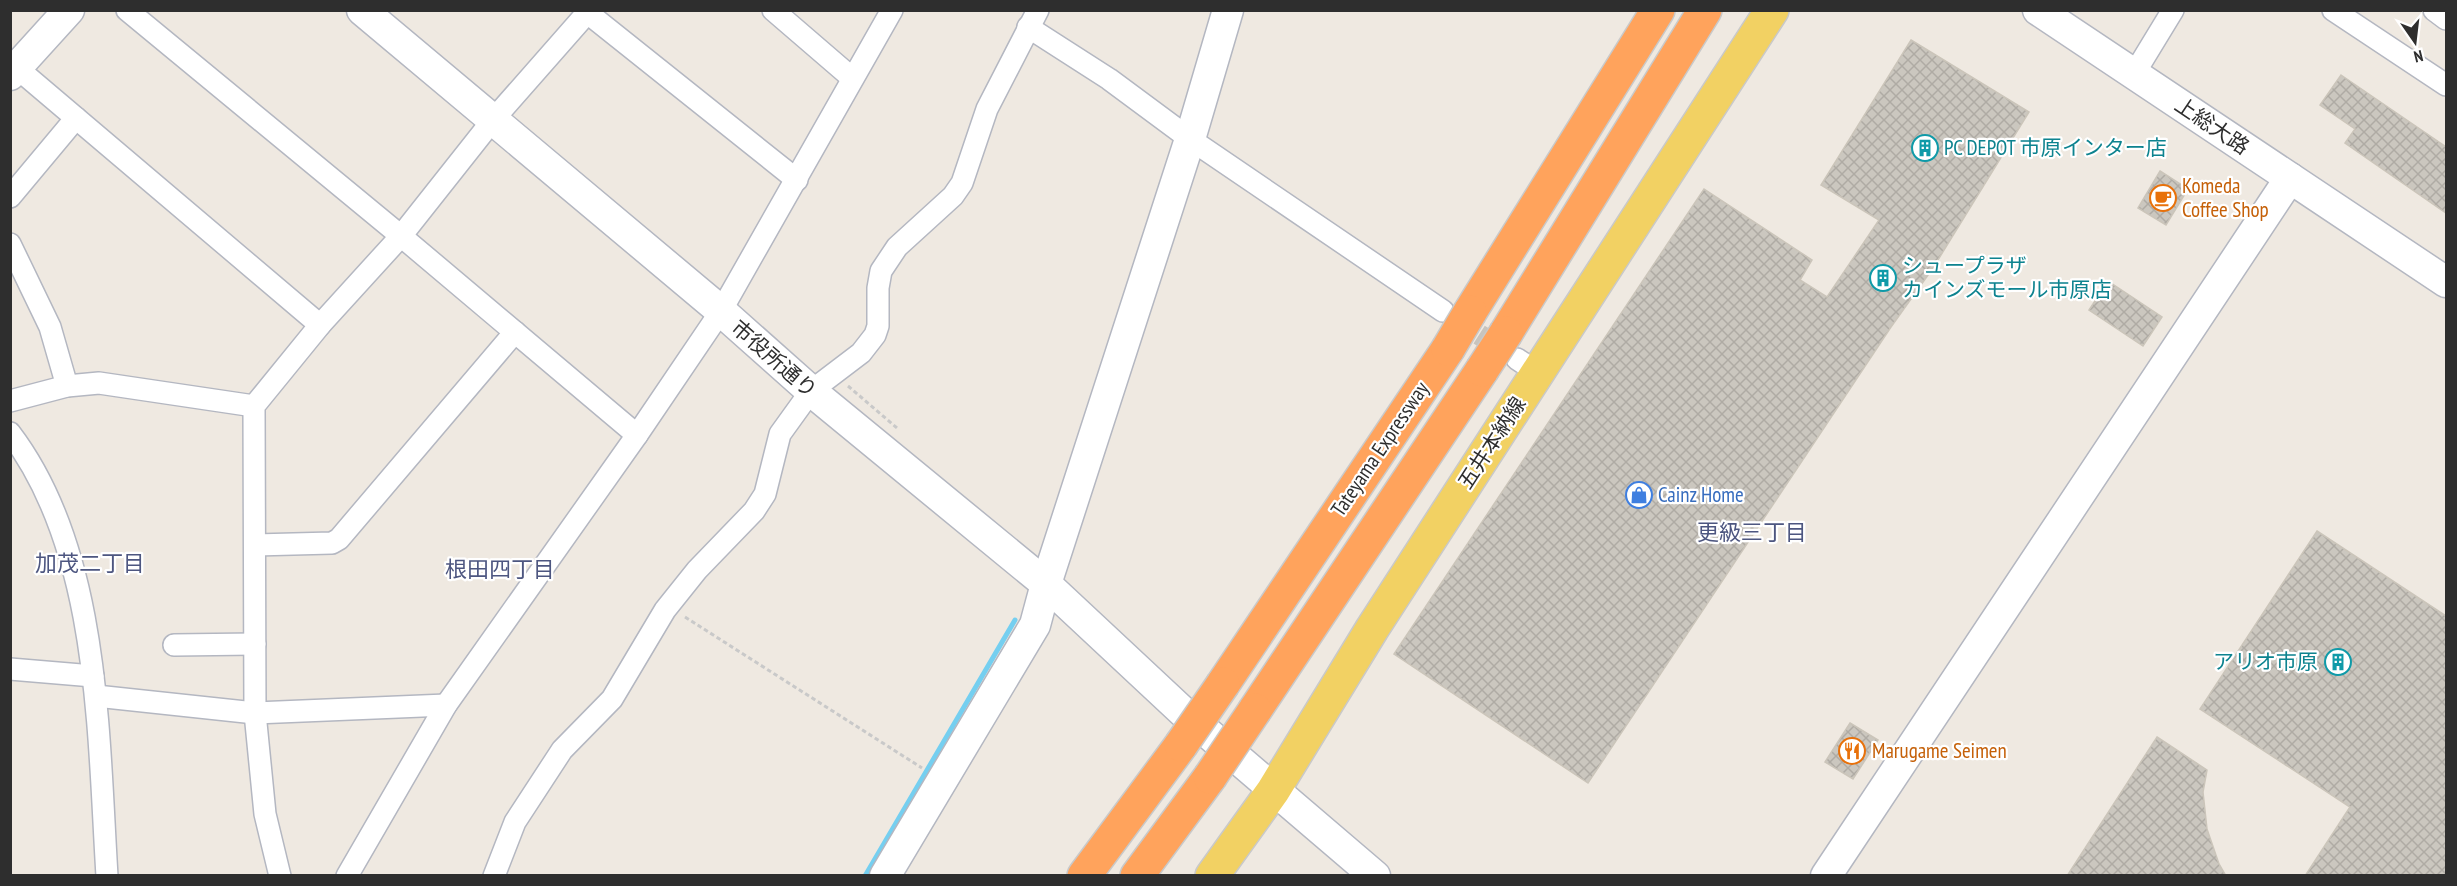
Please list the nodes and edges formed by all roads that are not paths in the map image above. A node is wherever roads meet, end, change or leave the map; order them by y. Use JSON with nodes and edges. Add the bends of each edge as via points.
{"nodes":[{"id":1,"x":69,"y":10,"type":"edge"},
{"id":2,"x":127,"y":10,"type":"edge"},
{"id":3,"x":362,"y":10,"type":"edge"},
{"id":4,"x":773,"y":10,"type":"edge"},
{"id":5,"x":892,"y":10,"type":"edge"},
{"id":6,"x":1228,"y":10,"type":"edge"},
{"id":7,"x":1658,"y":10,"type":"edge"},
{"id":8,"x":1705,"y":10,"type":"edge"},
{"id":9,"x":1772,"y":10,"type":"edge"},
{"id":10,"x":2038,"y":10,"type":"edge"},
{"id":11,"x":2173,"y":10,"type":"edge"},
{"id":12,"x":2333,"y":10,"type":"edge"},
{"id":13,"x":2434,"y":10,"type":"edge"},
{"id":14,"x":585,"y":12,"type":"edge"},
{"id":15,"x":1033,"y":19,"type":"edge"},
{"id":16,"x":2446,"y":19,"type":"edge"},
{"id":17,"x":14,"y":72,"type":"edge"},
{"id":18,"x":2134,"y":74,"type":"junction"},
{"id":19,"x":852,"y":78,"type":"junction"},
{"id":20,"x":2446,"y":85,"type":"edge"},
{"id":21,"x":76,"y":118,"type":"junction"},
{"id":22,"x":492,"y":121,"type":"junction"},
{"id":23,"x":1190,"y":139,"type":"junction"},
{"id":24,"x":2290,"y":178,"type":"junction"},
{"id":25,"x":796,"y":180,"type":"junction"},
{"id":26,"x":10,"y":197,"type":"edge"},
{"id":27,"x":401,"y":236,"type":"junction"},
{"id":28,"x":10,"y":244,"type":"edge"},
{"id":29,"x":2446,"y":282,"type":"edge"},
{"id":30,"x":721,"y":311,"type":"junction"},
{"id":31,"x":1456,"y":311,"type":"junction"},
{"id":32,"x":320,"y":325,"type":"junction"},
{"id":33,"x":515,"y":332,"type":"junction"},
{"id":34,"x":1520,"y":355,"type":"junction"},
{"id":35,"x":67,"y":386,"type":"junction"},
{"id":36,"x":811,"y":392,"type":"junction"},
{"id":37,"x":10,"y":400,"type":"edge"},
{"id":38,"x":254,"y":406,"type":"junction"},
{"id":39,"x":10,"y":433,"type":"edge"},
{"id":40,"x":637,"y":435,"type":"junction"},
{"id":41,"x":255,"y":544,"type":"junction"},
{"id":42,"x":1046,"y":584,"type":"junction"},
{"id":43,"x":255,"y":644,"type":"junction"},
{"id":44,"x":174,"y":645,"type":"dead end"},
{"id":45,"x":10,"y":669,"type":"edge"},
{"id":46,"x":94,"y":686,"type":"junction"},
{"id":47,"x":446,"y":705,"type":"junction"},
{"id":48,"x":255,"y":713,"type":"junction"},
{"id":49,"x":1273,"y":790,"type":"junction"},
{"id":50,"x":107,"y":876,"type":"edge"},
{"id":51,"x":280,"y":876,"type":"edge"},
{"id":52,"x":347,"y":876,"type":"edge"},
{"id":53,"x":494,"y":876,"type":"edge"},
{"id":54,"x":885,"y":876,"type":"edge"},
{"id":55,"x":1084,"y":876,"type":"edge"},
{"id":56,"x":1137,"y":876,"type":"edge"},
{"id":57,"x":1212,"y":876,"type":"edge"},
{"id":58,"x":1376,"y":876,"type":"edge"},
{"id":59,"x":1826,"y":876,"type":"edge"}],
"edges":[{"from":1,"to":17,"type":"street"},
{"from":2,"to":27,"type":"street"},
{"from":3,"to":22,"type":"street","name":"市役所通り"},
{"from":4,"to":19,"type":"street"},
{"from":5,"to":19,"type":"street"},
{"from":6,"to":23,"type":"street"},
{"from":7,"to":31,"type":"highway","name":"Tateyama Expressway"},
{"from":8,"to":34,"type":"highway","name":"Tateyama Expressway"},
{"from":9,"to":34,"type":"main road","name":"五井本納線"},
{"from":10,"to":18,"type":"street","name":"上総大路"},
{"from":11,"to":18,"type":"street"},
{"from":12,"to":20,"type":"street"},
{"from":13,"to":16,"type":"street"},
{"from":14,"to":22,"type":"street"},
{"from":14,"to":25,"type":"street"},
{"from":15,"to":23,"type":"street"},
{"from":15,"to":36,"type":"street","via":[[987,109],[962,183],[897,247],[882,272],[875,335],[861,353]]},
{"from":17,"to":21,"type":"street"},
{"from":18,"to":24,"type":"street","name":"上総大路"},
{"from":19,"to":25,"type":"street"},
{"from":21,"to":26,"type":"street"},
{"from":21,"to":32,"type":"street"},
{"from":22,"to":27,"type":"street"},
{"from":22,"to":30,"type":"street","name":"市役所通り"},
{"from":23,"to":31,"type":"street"},
{"from":23,"to":42,"type":"street"},
{"from":24,"to":29,"type":"street","name":"上総大路"},
{"from":24,"to":59,"type":"street"},
{"from":25,"to":30,"type":"street"},
{"from":27,"to":32,"type":"street"},
{"from":27,"to":33,"type":"street"},
{"from":28,"to":35,"type":"street","via":[[50,327]]},
{"from":30,"to":36,"type":"street","name":"市役所通り"},
{"from":30,"to":40,"type":"street"},
{"from":31,"to":55,"type":"highway","name":"Tateyama Expressway","bridge":true,"via":[[1448,349],[1181,745]]},
{"from":32,"to":38,"type":"street"},
{"from":33,"to":40,"type":"street"},
{"from":33,"to":41,"type":"street","via":[[339,539],[332,543]]},
{"from":34,"to":49,"type":"main road","name":"五井本納線","via":[[1372,629]]},
{"from":34,"to":56,"type":"highway","name":"Tateyama Expressway","bridge":true,"via":[[1482,370],[1210,777]]},
{"from":35,"to":37,"type":"street"},
{"from":35,"to":38,"type":"street","via":[[99,383]]},
{"from":36,"to":42,"type":"street","name":"市役所通り"},
{"from":36,"to":53,"type":"street","via":[[780,434],[765,494],[754,511],[697,570],[669,606],[612,699],[562,750],[515,822]]},
{"from":38,"to":41,"type":"street"},
{"from":39,"to":46,"type":"street","via":[[29,457],[73,562]]},
{"from":40,"to":47,"type":"street"},
{"from":41,"to":43,"type":"street"},
{"from":42,"to":49,"type":"street","name":"市役所通り"},
{"from":42,"to":54,"type":"street","via":[[1035,625]]},
{"from":43,"to":44,"type":"street"},
{"from":43,"to":48,"type":"street"},
{"from":45,"to":46,"type":"street"},
{"from":46,"to":48,"type":"street"},
{"from":46,"to":50,"type":"street"},
{"from":47,"to":48,"type":"street"},
{"from":47,"to":52,"type":"street"},
{"from":48,"to":51,"type":"street","via":[[265,814]]},
{"from":49,"to":57,"type":"main road","name":"五井本納線"},
{"from":49,"to":58,"type":"street"}]}
